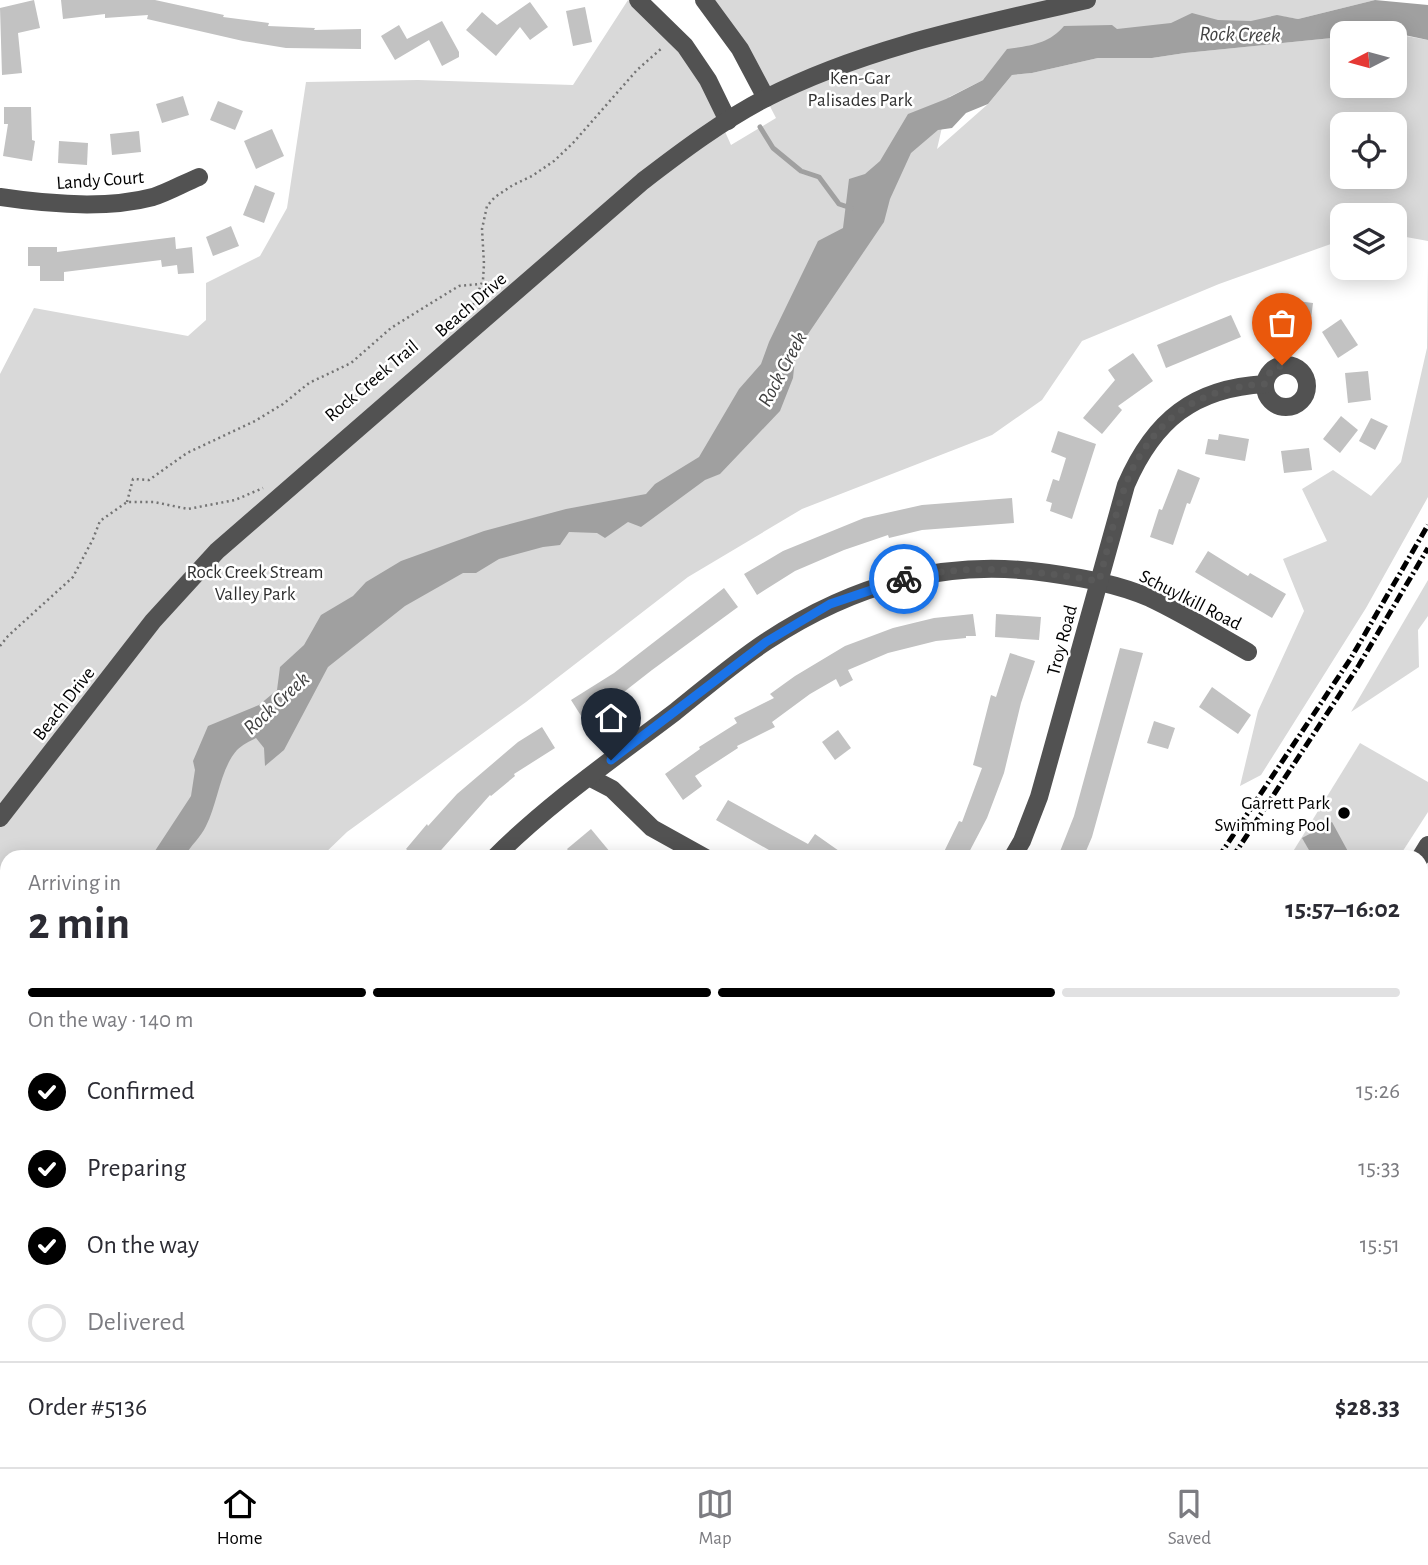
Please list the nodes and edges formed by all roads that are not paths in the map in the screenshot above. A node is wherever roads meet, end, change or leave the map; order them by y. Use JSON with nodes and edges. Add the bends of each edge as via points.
{"nodes":[{"id":1,"x":638,"y":0,"type":"edge"},
{"id":2,"x":704,"y":0,"type":"edge"},
{"id":3,"x":1087,"y":0,"type":"edge"},
{"id":4,"x":766,"y":98,"type":"junction"},
{"id":5,"x":728,"y":121,"type":"junction"},
{"id":6,"x":199,"y":177,"type":"dead end"},
{"id":7,"x":0,"y":197,"type":"edge"},
{"id":8,"x":1265,"y":384,"type":"dead end"},
{"id":9,"x":1099,"y":581,"type":"junction"},
{"id":10,"x":1248,"y":652,"type":"dead end"},
{"id":11,"x":589,"y":777,"type":"junction"},
{"id":12,"x":0,"y":818,"type":"edge"},
{"id":13,"x":502,"y":850,"type":"edge"},
{"id":14,"x":692,"y":850,"type":"edge"},
{"id":15,"x":1017,"y":850,"type":"edge"}],
"edges":[{"from":1,"to":5,"type":"street","via":[[674,34],[708,80]]},
{"from":2,"to":4,"type":"street","via":[[740,49]]},
{"from":3,"to":4,"type":"street","name":"Beach Drive","via":[[862,59]]},
{"from":4,"to":5,"type":"street","name":"Beach Drive"},
{"from":5,"to":12,"type":"street","name":"Beach Drive","via":[[643,181],[217,551],[153,621]]},
{"from":6,"to":7,"type":"street","name":"Landy Court","via":[[153,197],[102,204]]},
{"from":8,"to":9,"type":"street","name":"Troy Road","via":[[1235,386],[1206,396],[1181,410],[1156,433],[1126,485]]},
{"from":9,"to":10,"type":"street","name":"Schuylkill Road","via":[[1150,598]]},
{"from":9,"to":11,"type":"street","name":"Schuylkill Road","via":[[1028,570],[971,568],[930,572],[830,604],[766,642]]},
{"from":9,"to":15,"type":"street","name":"Troy Road","via":[[1039,797]]},
{"from":11,"to":13,"type":"street","name":"Schuylkill Road","via":[[529,822]]},
{"from":11,"to":14,"type":"street","via":[[612,789],[652,828]]}]}
